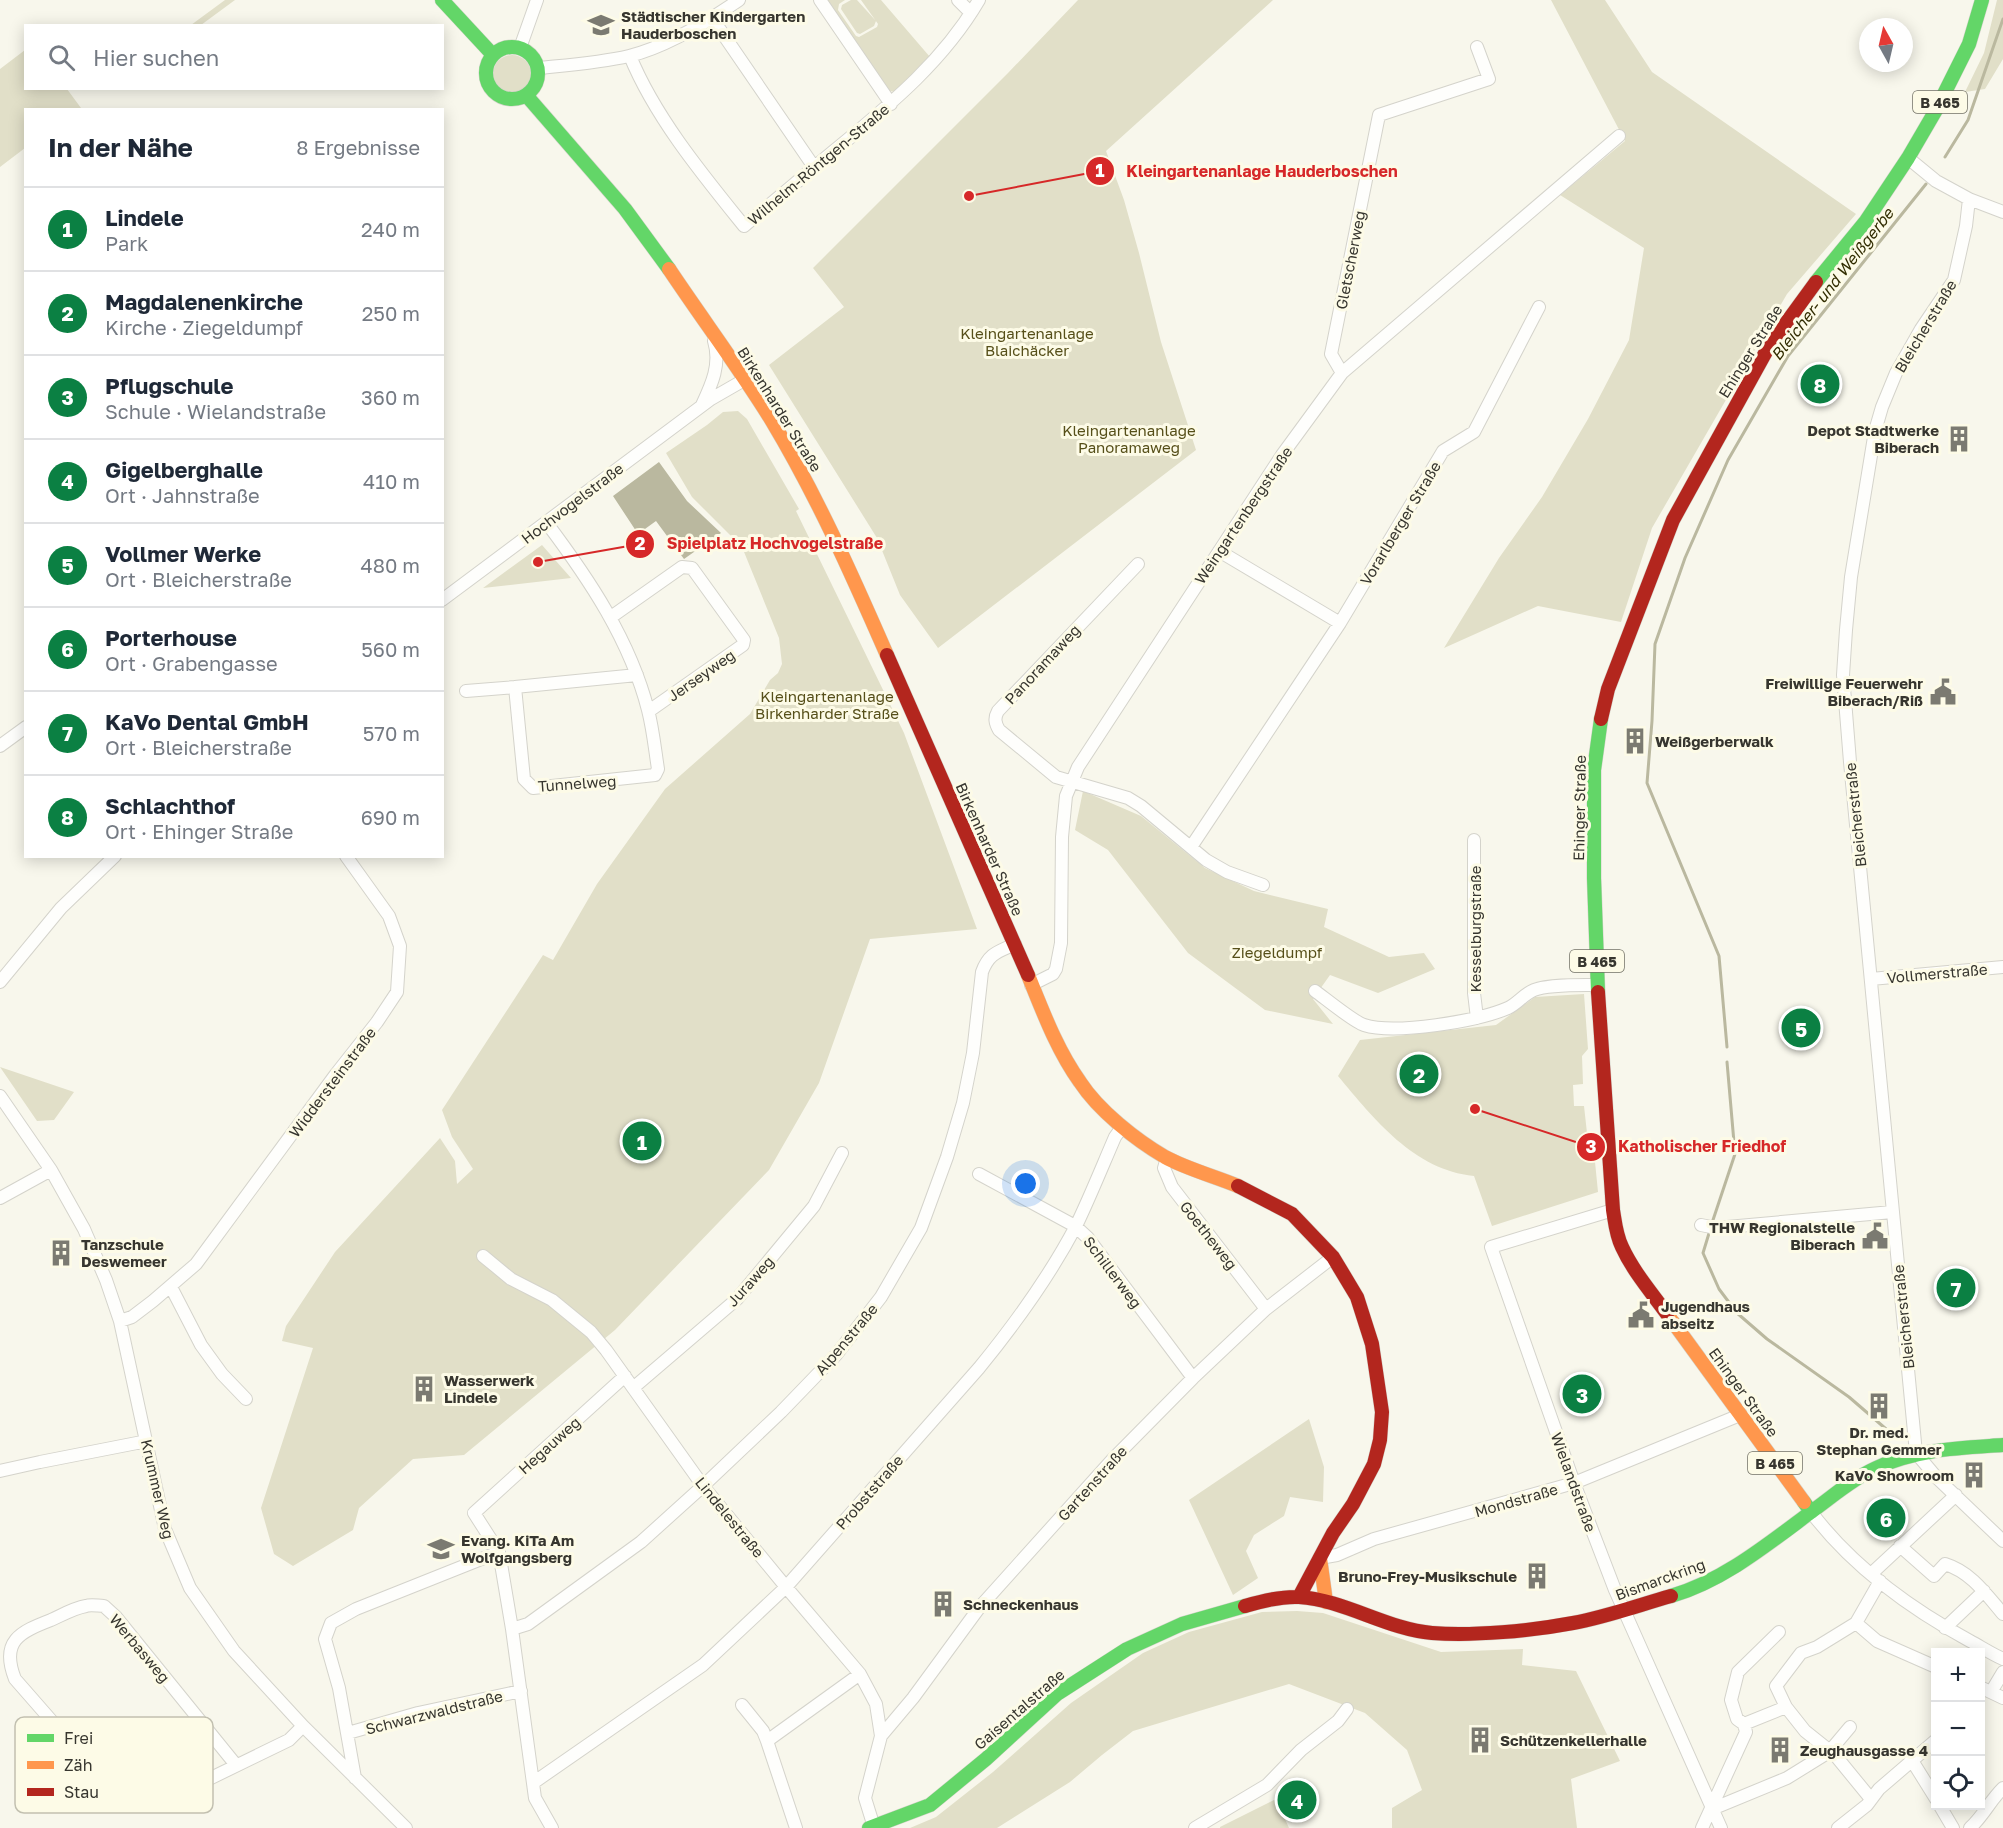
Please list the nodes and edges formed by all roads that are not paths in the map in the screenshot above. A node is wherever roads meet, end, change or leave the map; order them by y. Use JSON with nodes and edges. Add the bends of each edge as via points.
{"nodes":[{"id":1,"x":442,"y":0,"type":"edge"},
{"id":2,"x":537,"y":0,"type":"edge"},
{"id":3,"x":739,"y":0,"type":"edge"},
{"id":4,"x":820,"y":0,"type":"edge"},
{"id":5,"x":958,"y":0,"type":"edge"},
{"id":6,"x":979,"y":0,"type":"edge"},
{"id":7,"x":1982,"y":0,"type":"edge"},
{"id":8,"x":971,"y":13,"type":"junction"},
{"id":9,"x":712,"y":18,"type":"junction"},
{"id":10,"x":1477,"y":47,"type":"dead end"},
{"id":11,"x":520,"y":48,"type":"junction"},
{"id":12,"x":493,"y":55,"type":"junction"},
{"id":13,"x":630,"y":56,"type":"junction"},
{"id":14,"x":538,"y":68,"type":"junction"},
{"id":15,"x":526,"y":95,"type":"junction"},
{"id":16,"x":891,"y":104,"type":"junction"},
{"id":17,"x":1619,"y":136,"type":"dead end"},
{"id":18,"x":1908,"y":158,"type":"junction"},
{"id":19,"x":814,"y":167,"type":"junction"},
{"id":20,"x":1969,"y":199,"type":"junction"},
{"id":21,"x":2003,"y":212,"type":"edge"},
{"id":22,"x":1539,"y":307,"type":"dead end"},
{"id":23,"x":712,"y":334,"type":"junction"},
{"id":24,"x":1342,"y":374,"type":"junction"},
{"id":25,"x":744,"y":380,"type":"junction"},
{"id":26,"x":701,"y":406,"type":"junction"},
{"id":27,"x":546,"y":522,"type":"junction"},
{"id":28,"x":1219,"y":551,"type":"junction"},
{"id":29,"x":1137,"y":564,"type":"dead end"},
{"id":30,"x":444,"y":598,"type":"edge"},
{"id":31,"x":610,"y":617,"type":"junction"},
{"id":32,"x":1340,"y":623,"type":"junction"},
{"id":33,"x":637,"y":675,"type":"junction"},
{"id":34,"x":515,"y":687,"type":"junction"},
{"id":35,"x":466,"y":691,"type":"dead end"},
{"id":36,"x":649,"y":711,"type":"junction"},
{"id":37,"x":24,"y":728,"type":"edge"},
{"id":38,"x":0,"y":746,"type":"edge"},
{"id":39,"x":1072,"y":782,"type":"junction"},
{"id":40,"x":1474,"y":840,"type":"dead end"},
{"id":41,"x":1191,"y":847,"type":"junction"},
{"id":42,"x":113,"y":858,"type":"edge"},
{"id":43,"x":347,"y":858,"type":"edge"},
{"id":44,"x":1263,"y":885,"type":"dead end"},
{"id":45,"x":1015,"y":944,"type":"junction"},
{"id":46,"x":2003,"y":967,"type":"edge"},
{"id":47,"x":1871,"y":979,"type":"junction"},
{"id":48,"x":0,"y":982,"type":"edge"},
{"id":49,"x":1031,"y":985,"type":"junction"},
{"id":50,"x":1598,"y":985,"type":"junction"},
{"id":51,"x":1315,"y":991,"type":"dead end"},
{"id":52,"x":1477,"y":1018,"type":"junction"},
{"id":53,"x":0,"y":1096,"type":"edge"},
{"id":54,"x":1122,"y":1127,"type":"junction"},
{"id":55,"x":842,"y":1153,"type":"dead end"},
{"id":56,"x":1167,"y":1158,"type":"junction"},
{"id":57,"x":51,"y":1170,"type":"junction"},
{"id":58,"x":979,"y":1174,"type":"dead end"},
{"id":59,"x":0,"y":1198,"type":"edge"},
{"id":60,"x":1613,"y":1210,"type":"junction"},
{"id":61,"x":1892,"y":1212,"type":"junction"},
{"id":62,"x":1701,"y":1224,"type":"dead end"},
{"id":63,"x":1076,"y":1226,"type":"junction"},
{"id":64,"x":483,"y":1256,"type":"dead end"},
{"id":65,"x":1333,"y":1257,"type":"junction"},
{"id":66,"x":171,"y":1287,"type":"junction"},
{"id":67,"x":1266,"y":1309,"type":"junction"},
{"id":68,"x":120,"y":1322,"type":"junction"},
{"id":69,"x":625,"y":1376,"type":"junction"},
{"id":70,"x":1193,"y":1378,"type":"junction"},
{"id":71,"x":633,"y":1388,"type":"junction"},
{"id":72,"x":246,"y":1400,"type":"dead end"},
{"id":73,"x":1740,"y":1415,"type":"junction"},
{"id":74,"x":147,"y":1441,"type":"junction"},
{"id":75,"x":2003,"y":1445,"type":"edge"},
{"id":76,"x":1916,"y":1453,"type":"junction"},
{"id":77,"x":0,"y":1471,"type":"edge"},
{"id":78,"x":1574,"y":1483,"type":"junction"},
{"id":79,"x":703,"y":1486,"type":"junction"},
{"id":80,"x":1956,"y":1495,"type":"junction"},
{"id":81,"x":1811,"y":1512,"type":"junction"},
{"id":82,"x":474,"y":1513,"type":"joint"},
{"id":83,"x":2002,"y":1540,"type":"edge"},
{"id":84,"x":1900,"y":1546,"type":"junction"},
{"id":85,"x":499,"y":1552,"type":"junction"},
{"id":86,"x":1320,"y":1558,"type":"junction"},
{"id":87,"x":1875,"y":1577,"type":"junction"},
{"id":88,"x":786,"y":1587,"type":"junction"},
{"id":89,"x":1984,"y":1591,"type":"junction"},
{"id":90,"x":1299,"y":1597,"type":"junction"},
{"id":91,"x":1326,"y":1602,"type":"junction"},
{"id":92,"x":1624,"y":1610,"type":"junction"},
{"id":93,"x":2003,"y":1614,"type":"edge"},
{"id":94,"x":1856,"y":1623,"type":"junction"},
{"id":95,"x":1945,"y":1628,"type":"junction"},
{"id":96,"x":512,"y":1629,"type":"junction"},
{"id":97,"x":1779,"y":1632,"type":"dead end"},
{"id":98,"x":2003,"y":1659,"type":"edge"},
{"id":99,"x":1931,"y":1665,"type":"edge"},
{"id":100,"x":2003,"y":1672,"type":"edge"},
{"id":101,"x":860,"y":1674,"type":"junction"},
{"id":102,"x":1986,"y":1689,"type":"edge"},
{"id":103,"x":521,"y":1691,"type":"junction"},
{"id":104,"x":2003,"y":1698,"type":"edge"},
{"id":105,"x":742,"y":1705,"type":"dead end"},
{"id":106,"x":1786,"y":1707,"type":"junction"},
{"id":107,"x":1347,"y":1709,"type":"dead end"},
{"id":108,"x":48,"y":1717,"type":"edge"},
{"id":109,"x":197,"y":1717,"type":"edge"},
{"id":110,"x":1744,"y":1724,"type":"junction"},
{"id":111,"x":303,"y":1726,"type":"junction"},
{"id":112,"x":1850,"y":1727,"type":"dead end"},
{"id":113,"x":348,"y":1733,"type":"junction"},
{"id":114,"x":881,"y":1736,"type":"junction"},
{"id":115,"x":213,"y":1737,"type":"edge"},
{"id":116,"x":768,"y":1741,"type":"junction"},
{"id":117,"x":1931,"y":1743,"type":"edge"},
{"id":118,"x":1829,"y":1752,"type":"junction"},
{"id":119,"x":1911,"y":1759,"type":"junction"},
{"id":120,"x":236,"y":1765,"type":"junction"},
{"id":121,"x":213,"y":1776,"type":"edge"},
{"id":122,"x":355,"y":1778,"type":"junction"},
{"id":123,"x":533,"y":1783,"type":"junction"},
{"id":124,"x":2003,"y":1788,"type":"edge"},
{"id":125,"x":1931,"y":1792,"type":"edge"},
{"id":126,"x":1871,"y":1799,"type":"junction"},
{"id":127,"x":1712,"y":1809,"type":"junction"},
{"id":128,"x":1942,"y":1810,"type":"edge"},
{"id":129,"x":1949,"y":1826,"type":"edge"},
{"id":130,"x":871,"y":1827,"type":"edge"},
{"id":131,"x":405,"y":1828,"type":"edge"},
{"id":132,"x":552,"y":1828,"type":"edge"},
{"id":133,"x":796,"y":1828,"type":"edge"},
{"id":134,"x":1195,"y":1828,"type":"edge"},
{"id":135,"x":1702,"y":1828,"type":"edge"},
{"id":136,"x":1721,"y":1828,"type":"edge"},
{"id":137,"x":1838,"y":1828,"type":"edge"},
{"id":138,"x":1970,"y":1828,"type":"edge"}],
"edges":[{"from":1,"to":12,"type":"main road"},
{"from":2,"to":11,"type":"street"},
{"from":3,"to":9,"type":"street"},
{"from":4,"to":16,"type":"street"},
{"from":5,"to":8,"type":"street"},
{"from":6,"to":8,"type":"street","name":"Wilhelm-Röntgen-Straße"},
{"from":7,"to":18,"type":"main road","name":"Ehinger Straße","number":"B 465","via":[[1969,44]]},
{"from":8,"to":16,"type":"street","name":"Wilhelm-Röntgen-Straße","via":[[937,58]]},
{"from":9,"to":13,"type":"street"},
{"from":9,"to":19,"type":"street"},
{"from":10,"to":24,"type":"street","name":"Gletscherweg","via":[[1490,79],[1379,115],[1331,354]]},
{"from":11,"to":12,"type":"main road","via":[[506,48]]},
{"from":11,"to":14,"type":"main road","via":[[532,56]]},
{"from":12,"to":15,"type":"main road","via":[[486,71],[491,88],[511,99]]},
{"from":13,"to":14,"type":"street"},
{"from":13,"to":19,"type":"street","name":"Wilhelm-Röntgen-Straße","via":[[661,116],[744,226]]},
{"from":14,"to":15,"type":"main road","via":[[536,83]]},
{"from":15,"to":23,"type":"main road","name":"Birkenharder Straße","via":[[624,209]]},
{"from":16,"to":19,"type":"street","name":"Wilhelm-Röntgen-Straße"},
{"from":17,"to":24,"type":"street","name":"Weingartenbergstraße"},
{"from":18,"to":20,"type":"street","via":[[1936,181]]},
{"from":18,"to":50,"type":"main road","name":"Ehinger Straße","number":"B 465","via":[[1878,205],[1787,321],[1746,385],[1673,520],[1608,689],[1594,770]]},
{"from":20,"to":21,"type":"street"},
{"from":20,"to":47,"type":"street","name":"Bleicherstraße","via":[[1954,280],[1907,352],[1882,407],[1851,577],[1843,675]]},
{"from":22,"to":32,"type":"street","name":"Vorarlberger Straße","via":[[1474,432],[1443,451]]},
{"from":23,"to":25,"type":"main road","name":"Birkenharder Straße"},
{"from":23,"to":26,"type":"street","name":"Hochvogelstraße","via":[[717,352],[714,378]]},
{"from":24,"to":28,"type":"street","name":"Weingartenbergstraße","via":[[1282,455]]},
{"from":25,"to":26,"type":"street","name":"Hochvogelstraße"},
{"from":25,"to":45,"type":"main road","name":"Birkenharder Straße","via":[[788,449],[837,541]]},
{"from":26,"to":27,"type":"street","name":"Hochvogelstraße"},
{"from":27,"to":30,"type":"street","name":"Hochvogelstraße"},
{"from":27,"to":31,"type":"street"},
{"from":28,"to":32,"type":"street"},
{"from":28,"to":39,"type":"street","name":"Weingartenbergstraße"},
{"from":29,"to":39,"type":"street","name":"Panoramaweg","via":[[996,715],[999,730],[1056,777]]},
{"from":31,"to":33,"type":"street"},
{"from":31,"to":36,"type":"street","name":"Jerseyweg","via":[[682,567],[692,568],[744,640],[743,645]]},
{"from":32,"to":41,"type":"street","name":"Vorarlberger Straße"},
{"from":33,"to":34,"type":"street"},
{"from":33,"to":36,"type":"street"},
{"from":34,"to":35,"type":"street"},
{"from":34,"to":36,"type":"street","name":"Tunnelweg","via":[[524,779],[533,788],[655,775],[658,770]]},
{"from":37,"to":38,"type":"street"},
{"from":39,"to":41,"type":"street","via":[[1128,798]]},
{"from":39,"to":49,"type":"street","name":"Weingartenbergstraße","via":[[1066,796],[1062,837],[1059,957],[1053,974]]},
{"from":40,"to":52,"type":"street","name":"Kesselburgstraße"},
{"from":41,"to":44,"type":"street","via":[[1227,872]]},
{"from":42,"to":48,"type":"street","via":[[62,908]]},
{"from":43,"to":66,"type":"street","name":"Widdersteinstraße","via":[[388,916],[400,946],[397,992],[196,1264]]},
{"from":45,"to":49,"type":"main road","name":"Birkenharder Straße"},
{"from":45,"to":79,"type":"street","name":"Alpenstraße","via":[[993,954],[982,972],[963,1103],[940,1182],[898,1270],[836,1355]]},
{"from":46,"to":47,"type":"street","name":"Vollmerstraße"},
{"from":47,"to":61,"type":"street","name":"Bleicherstraße"},
{"from":49,"to":54,"type":"main road","name":"Birkenharder Straße","via":[[1051,1032],[1080,1083]]},
{"from":50,"to":52,"type":"street","via":[[1534,990],[1509,1007]]},
{"from":50,"to":60,"type":"main road","name":"Ehinger Straße","number":"B 465"},
{"from":51,"to":52,"type":"street","via":[[1363,1025],[1423,1027]]},
{"from":53,"to":57,"type":"street","name":"Krummer Weg"},
{"from":54,"to":56,"type":"main road","name":"Birkenharder Straße"},
{"from":54,"to":63,"type":"street","name":"Probststraße"},
{"from":55,"to":71,"type":"street","name":"Juraweg","via":[[814,1206],[737,1299]]},
{"from":56,"to":65,"type":"main road","name":"Birkenharder Straße","via":[[1241,1187],[1292,1214]]},
{"from":56,"to":67,"type":"street","name":"Goetheweg","via":[[1164,1168],[1172,1187]]},
{"from":57,"to":59,"type":"street"},
{"from":57,"to":68,"type":"street","name":"Krummer Weg","via":[[91,1243]]},
{"from":58,"to":63,"type":"street","name":"Schillerweg"},
{"from":60,"to":73,"type":"main road","name":"Ehinger Straße","number":"B 465","via":[[1618,1238],[1633,1267]]},
{"from":60,"to":78,"type":"street","name":"Wielandstraße","via":[[1491,1247]]},
{"from":61,"to":62,"type":"street","via":[[1716,1228]]},
{"from":61,"to":76,"type":"street","name":"Bleicherstraße"},
{"from":63,"to":70,"type":"street","name":"Schillerweg"},
{"from":63,"to":88,"type":"street","name":"Probststraße","via":[[1007,1334]]},
{"from":64,"to":69,"type":"street","name":"Lindelestraße","via":[[511,1279],[552,1300],[591,1332]]},
{"from":65,"to":67,"type":"street","name":"Gartenstraße"},
{"from":65,"to":86,"type":"main road","name":"Birkenharder Straße","via":[[1357,1297],[1372,1344],[1383,1412],[1374,1464]]},
{"from":66,"to":68,"type":"street","name":"Widdersteinstraße"},
{"from":66,"to":72,"type":"street","via":[[201,1346]]},
{"from":67,"to":70,"type":"street","name":"Gartenstraße"},
{"from":68,"to":74,"type":"street","name":"Krummer Weg"},
{"from":69,"to":71,"type":"street","name":"Lindelestraße"},
{"from":69,"to":82,"type":"street","name":"Hegauweg"},
{"from":70,"to":114,"type":"street","name":"Gartenstraße","via":[[1112,1460],[979,1608]]},
{"from":71,"to":79,"type":"street","name":"Lindelestraße"},
{"from":73,"to":78,"type":"street","name":"Mondstraße"},
{"from":73,"to":81,"type":"main road","name":"Ehinger Straße","number":"B 465"},
{"from":74,"to":77,"type":"street"},
{"from":74,"to":111,"type":"street","name":"Krummer Weg","via":[[165,1529],[190,1588],[234,1651]]},
{"from":75,"to":76,"type":"main road","name":"Bismarckring"},
{"from":76,"to":80,"type":"street"},
{"from":76,"to":81,"type":"main road","name":"Bismarckring","via":[[1875,1468]]},
{"from":78,"to":86,"type":"street","name":"Mondstraße"},
{"from":78,"to":92,"type":"street","name":"Wielandstraße"},
{"from":79,"to":88,"type":"street","name":"Lindelestraße"},
{"from":79,"to":96,"type":"street","name":"Alpenstraße","via":[[631,1550],[528,1624]]},
{"from":80,"to":83,"type":"street"},
{"from":80,"to":84,"type":"street"},
{"from":81,"to":87,"type":"street","via":[[1827,1534]]},
{"from":81,"to":92,"type":"main road","name":"Bismarckring","via":[[1725,1572],[1680,1593]]},
{"from":82,"to":85,"type":"street","name":"Schwarzwaldstraße"},
{"from":84,"to":87,"type":"street"},
{"from":84,"to":89,"type":"street","via":[[1934,1575],[1945,1564],[1956,1567]]},
{"from":85,"to":96,"type":"street","name":"Schwarzwaldstraße"},
{"from":85,"to":113,"type":"street","via":[[356,1609],[331,1623],[325,1639]]},
{"from":86,"to":90,"type":"main road","name":"Birkenharder Straße"},
{"from":86,"to":91,"type":"main road"},
{"from":87,"to":94,"type":"street"},
{"from":87,"to":95,"type":"street"},
{"from":88,"to":101,"type":"street","name":"Lindelestraße"},
{"from":88,"to":123,"type":"street","name":"Probststraße","via":[[703,1665]]},
{"from":89,"to":93,"type":"street"},
{"from":89,"to":95,"type":"street"},
{"from":90,"to":91,"type":"main road","name":"Bismarckring"},
{"from":90,"to":130,"type":"main road","name":"Gaisentalstraße","via":[[1250,1604],[1182,1624],[1127,1649],[1057,1694],[930,1804]]},
{"from":91,"to":92,"type":"main road","name":"Bismarckring","via":[[1410,1630],[1432,1633],[1552,1627]]},
{"from":92,"to":127,"type":"street","name":"Wielandstraße"},
{"from":94,"to":99,"type":"street","via":[[1877,1641]]},
{"from":94,"to":106,"type":"street","via":[[1801,1653],[1776,1686]]},
{"from":95,"to":98,"type":"street"},
{"from":96,"to":103,"type":"street","name":"Schwarzwaldstraße"},
{"from":97,"to":110,"type":"street","via":[[1738,1672],[1731,1700],[1737,1719]]},
{"from":100,"to":102,"type":"street"},
{"from":101,"to":114,"type":"street","name":"Lindelestraße","via":[[876,1704]]},
{"from":101,"to":116,"type":"street"},
{"from":102,"to":104,"type":"street"},
{"from":103,"to":113,"type":"street","name":"Schwarzwaldstraße"},
{"from":103,"to":123,"type":"street","name":"Schwarzwaldstraße"},
{"from":105,"to":116,"type":"street"},
{"from":106,"to":110,"type":"street"},
{"from":106,"to":118,"type":"street","via":[[1804,1731]]},
{"from":107,"to":134,"type":"street","via":[[1268,1785]]},
{"from":108,"to":109,"type":"street","name":"Werbasweg","via":[[15,1679],[9,1667],[9,1653],[16,1637],[25,1630],[86,1605],[104,1606],[116,1617]]},
{"from":110,"to":127,"type":"street","via":[[1746,1732]]},
{"from":111,"to":120,"type":"street","name":"Werbasweg","via":[[289,1740]]},
{"from":111,"to":122,"type":"street","name":"Krummer Weg"},
{"from":112,"to":118,"type":"street"},
{"from":113,"to":122,"type":"street"},
{"from":114,"to":130,"type":"street","name":"Lindelestraße","via":[[865,1798]]},
{"from":115,"to":120,"type":"street","name":"Werbasweg"},
{"from":116,"to":133,"type":"street"},
{"from":117,"to":119,"type":"street"},
{"from":118,"to":126,"type":"street"},
{"from":118,"to":127,"type":"street","via":[[1787,1778]]},
{"from":119,"to":125,"type":"street"},
{"from":119,"to":126,"type":"street"},
{"from":120,"to":121,"type":"street","name":"Werbasweg"},
{"from":122,"to":131,"type":"street","name":"Krummer Weg"},
{"from":123,"to":132,"type":"street","name":"Schwarzwaldstraße","via":[[535,1798]]},
{"from":124,"to":138,"type":"street","via":[[1990,1801],[1983,1817]]},
{"from":126,"to":137,"type":"street"},
{"from":127,"to":135,"type":"street"},
{"from":127,"to":136,"type":"street","name":"Wielandstraße"},
{"from":128,"to":129,"type":"street"}]}
